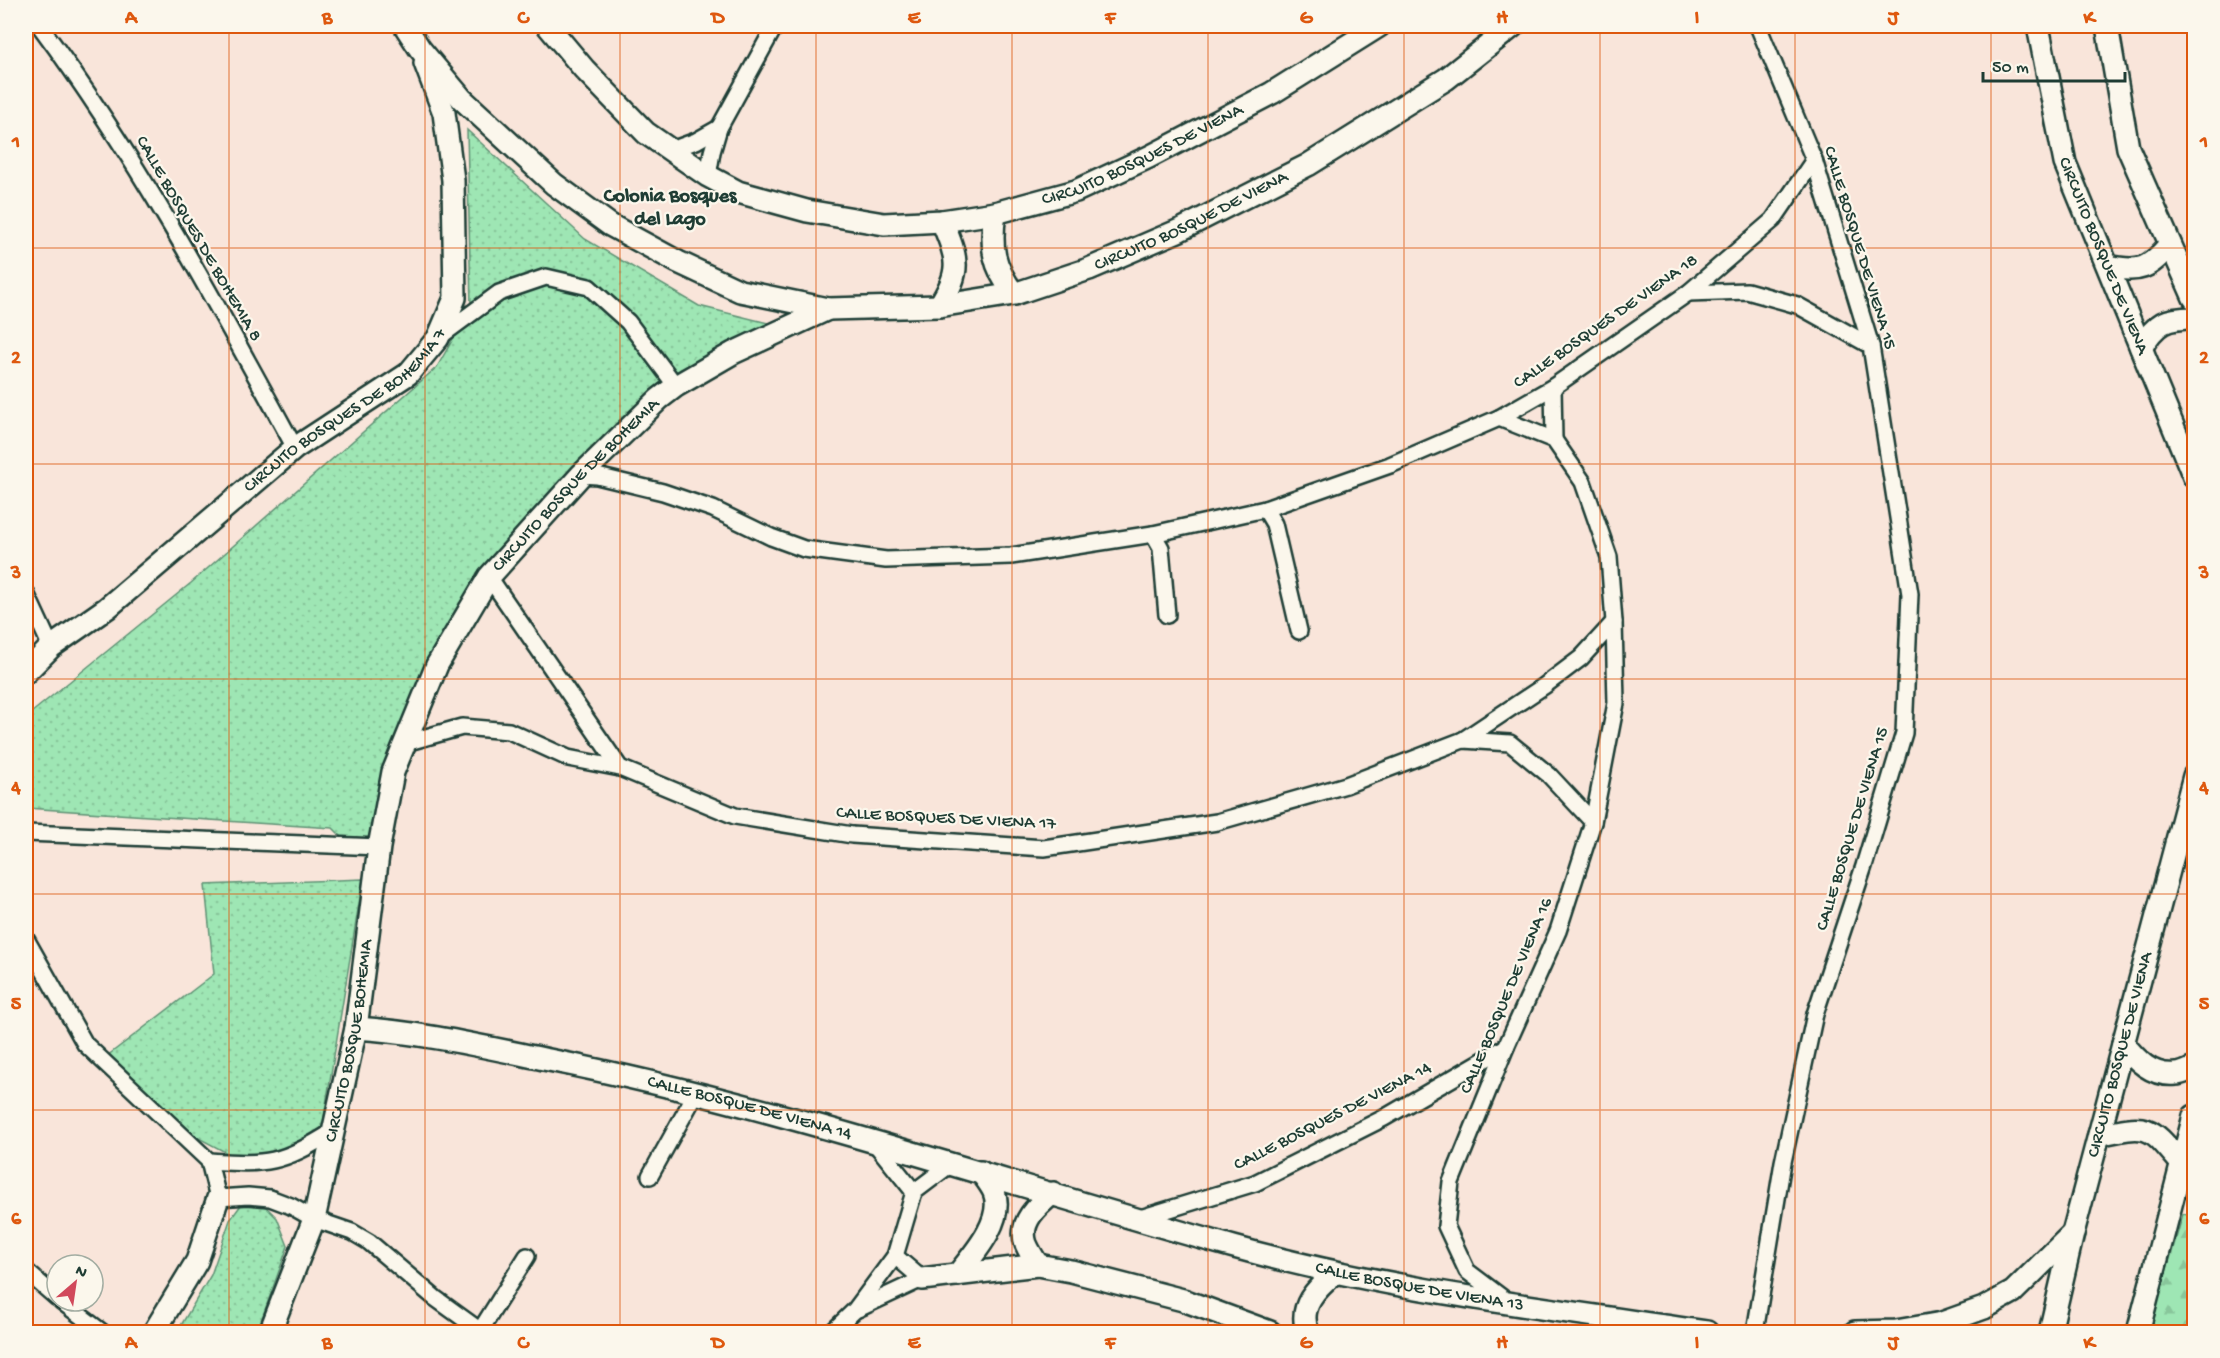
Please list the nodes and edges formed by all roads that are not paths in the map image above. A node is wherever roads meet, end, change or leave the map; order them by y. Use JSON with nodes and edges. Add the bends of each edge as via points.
{"nodes":[{"id":1,"x":40,"y":26,"type":"edge"},
{"id":2,"x":405,"y":26,"type":"edge"},
{"id":3,"x":549,"y":26,"type":"edge"},
{"id":4,"x":775,"y":26,"type":"edge"},
{"id":5,"x":1379,"y":26,"type":"edge"},
{"id":6,"x":1513,"y":26,"type":"edge"},
{"id":7,"x":1758,"y":26,"type":"edge"},
{"id":8,"x":2038,"y":26,"type":"edge"},
{"id":9,"x":2107,"y":26,"type":"edge"},
{"id":10,"x":420,"y":49,"type":"junction"},
{"id":11,"x":720,"y":128,"type":"junction"},
{"id":12,"x":671,"y":150,"type":"junction"},
{"id":13,"x":1814,"y":160,"type":"junction"},
{"id":14,"x":708,"y":176,"type":"junction"},
{"id":15,"x":995,"y":213,"type":"junction"},
{"id":16,"x":942,"y":221,"type":"junction"},
{"id":17,"x":2170,"y":244,"type":"junction"},
{"id":18,"x":2108,"y":266,"type":"junction"},
{"id":19,"x":1688,"y":292,"type":"junction"},
{"id":20,"x":1014,"y":294,"type":"junction"},
{"id":21,"x":2194,"y":298,"type":"edge"},
{"id":22,"x":939,"y":306,"type":"junction"},
{"id":23,"x":828,"y":309,"type":"junction"},
{"id":24,"x":2194,"y":318,"type":"edge"},
{"id":25,"x":438,"y":338,"type":"junction"},
{"id":26,"x":1871,"y":346,"type":"junction"},
{"id":27,"x":2141,"y":348,"type":"junction"},
{"id":28,"x":676,"y":386,"type":"junction"},
{"id":29,"x":1553,"y":387,"type":"junction"},
{"id":30,"x":1499,"y":418,"type":"junction"},
{"id":31,"x":1554,"y":440,"type":"junction"},
{"id":32,"x":294,"y":448,"type":"junction"},
{"id":33,"x":580,"y":475,"type":"junction"},
{"id":34,"x":2194,"y":477,"type":"edge"},
{"id":35,"x":1265,"y":509,"type":"junction"},
{"id":36,"x":1153,"y":534,"type":"junction"},
{"id":37,"x":489,"y":577,"type":"junction"},
{"id":38,"x":26,"y":593,"type":"edge"},
{"id":39,"x":1167,"y":615,"type":"dead end"},
{"id":40,"x":1614,"y":621,"type":"junction"},
{"id":41,"x":1299,"y":631,"type":"dead end"},
{"id":42,"x":51,"y":646,"type":"junction"},
{"id":43,"x":26,"y":672,"type":"edge"},
{"id":44,"x":1463,"y":740,"type":"junction"},
{"id":45,"x":405,"y":743,"type":"junction"},
{"id":46,"x":620,"y":768,"type":"junction"},
{"id":47,"x":2194,"y":776,"type":"edge"},
{"id":48,"x":1593,"y":822,"type":"junction"},
{"id":49,"x":26,"y":833,"type":"edge"},
{"id":50,"x":379,"y":847,"type":"junction"},
{"id":51,"x":26,"y":939,"type":"edge"},
{"id":52,"x":356,"y":1028,"type":"junction"},
{"id":53,"x":2123,"y":1043,"type":"junction"},
{"id":54,"x":1506,"y":1047,"type":"junction"},
{"id":55,"x":2194,"y":1068,"type":"edge"},
{"id":56,"x":696,"y":1094,"type":"junction"},
{"id":57,"x":2194,"y":1116,"type":"edge"},
{"id":58,"x":332,"y":1132,"type":"junction"},
{"id":59,"x":2099,"y":1135,"type":"junction"},
{"id":60,"x":874,"y":1142,"type":"junction"},
{"id":61,"x":209,"y":1161,"type":"junction"},
{"id":62,"x":2181,"y":1163,"type":"junction"},
{"id":63,"x":951,"y":1164,"type":"junction"},
{"id":64,"x":981,"y":1172,"type":"junction"},
{"id":65,"x":650,"y":1176,"type":"dead end"},
{"id":66,"x":914,"y":1192,"type":"junction"},
{"id":67,"x":1053,"y":1193,"type":"junction"},
{"id":68,"x":218,"y":1198,"type":"junction"},
{"id":69,"x":314,"y":1219,"type":"junction"},
{"id":70,"x":1137,"y":1219,"type":"junction"},
{"id":71,"x":2073,"y":1233,"type":"junction"},
{"id":72,"x":527,"y":1256,"type":"dead end"},
{"id":73,"x":895,"y":1256,"type":"junction"},
{"id":74,"x":1038,"y":1265,"type":"junction"},
{"id":75,"x":26,"y":1272,"type":"edge"},
{"id":76,"x":1335,"y":1273,"type":"junction"},
{"id":77,"x":957,"y":1275,"type":"junction"},
{"id":78,"x":922,"y":1280,"type":"junction"},
{"id":79,"x":45,"y":1288,"type":"edge"},
{"id":80,"x":1508,"y":1302,"type":"junction"},
{"id":81,"x":855,"y":1310,"type":"junction"},
{"id":82,"x":77,"y":1313,"type":"edge"},
{"id":83,"x":1938,"y":1328,"type":"edge"},
{"id":84,"x":102,"y":1332,"type":"edge"},
{"id":85,"x":154,"y":1332,"type":"edge"},
{"id":86,"x":270,"y":1332,"type":"edge"},
{"id":87,"x":481,"y":1332,"type":"edge"},
{"id":88,"x":832,"y":1332,"type":"edge"},
{"id":89,"x":1270,"y":1332,"type":"edge"},
{"id":90,"x":1308,"y":1332,"type":"edge"},
{"id":91,"x":1707,"y":1332,"type":"edge"},
{"id":92,"x":1755,"y":1332,"type":"edge"},
{"id":93,"x":1855,"y":1332,"type":"edge"},
{"id":94,"x":1862,"y":1332,"type":"edge"},
{"id":95,"x":2050,"y":1332,"type":"edge"},
{"id":96,"x":2138,"y":1332,"type":"edge"}],
"edges":[{"from":1,"to":32,"type":"street","name":"CALLE BOSQUES DE BOHEMIA 8","via":[[162,208]]},
{"from":2,"to":10,"type":"street"},
{"from":3,"to":12,"type":"street","via":[[646,133]]},
{"from":4,"to":11,"type":"street"},
{"from":5,"to":15,"type":"street","name":"CIRCUITO BOSQUES DE VIENA","via":[[1272,93],[1149,158],[1076,191]]},
{"from":6,"to":20,"type":"street","name":"CIRCUITO BOSQUE DE VIENA","via":[[1446,79],[1308,165],[1180,231],[1089,269]]},
{"from":7,"to":13,"type":"street","name":"CALLE BOSQUE DE VIENA 15"},
{"from":8,"to":18,"type":"street","name":"CIRCUITO BOSQUE DE VIENA","via":[[2065,163]]},
{"from":9,"to":17,"type":"street","via":[[2128,147]]},
{"from":10,"to":23,"type":"street","via":[[462,99],[554,184],[610,225],[740,291]]},
{"from":10,"to":25,"type":"street","name":"CIRCUITO BOSQUES DE BOHEMIA 7","via":[[444,113],[453,180],[455,298]]},
{"from":11,"to":12,"type":"street"},
{"from":11,"to":14,"type":"street"},
{"from":12,"to":14,"type":"street"},
{"from":13,"to":19,"type":"street","name":"CALLE BOSQUES DE VIENA 18","via":[[1773,220]]},
{"from":13,"to":26,"type":"street","name":"CALLE BOSQUE DE VIENA 15"},
{"from":14,"to":16,"type":"street","name":"CIRCUITO BOSQUES DE VIENA","via":[[738,192],[807,211],[884,224]]},
{"from":15,"to":16,"type":"street","name":"CIRCUITO BOSQUES DE VIENA"},
{"from":15,"to":20,"type":"street","via":[[994,259]]},
{"from":16,"to":22,"type":"street","via":[[956,263],[954,284]]},
{"from":17,"to":18,"type":"street","via":[[2142,268],[2130,271]]},
{"from":17,"to":21,"type":"street"},
{"from":18,"to":27,"type":"street","name":"CIRCUITO BOSQUE DE VIENA"},
{"from":19,"to":26,"type":"street","via":[[1747,291],[1797,305]]},
{"from":19,"to":29,"type":"street","name":"CALLE BOSQUES DE VIENA 18"},
{"from":20,"to":22,"type":"street","name":"CIRCUITO BOSQUE DE VIENA"},
{"from":22,"to":23,"type":"street","name":"CIRCUITO BOSQUE DE VIENA"},
{"from":23,"to":28,"type":"street","name":"CIRCUITO BOSQUE DE BOHEMIA","via":[[733,353]]},
{"from":24,"to":27,"type":"street","via":[[2172,318],[2151,331]]},
{"from":25,"to":28,"type":"street","via":[[499,293],[546,277],[590,286],[628,322]]},
{"from":25,"to":32,"type":"street","name":"CIRCUITO BOSQUES DE BOHEMIA 7","via":[[408,374]]},
{"from":26,"to":92,"type":"street","name":"CALLE BOSQUE DE VIENA 15","via":[[1910,594],[1904,733],[1815,1014],[1783,1162]]},
{"from":27,"to":34,"type":"street","name":"CIRCUITO BOSQUE DE VIENA"},
{"from":28,"to":33,"type":"street","name":"CIRCUITO BOSQUE DE BOHEMIA"},
{"from":29,"to":30,"type":"street","name":"CALLE BOSQUES DE VIENA 18"},
{"from":29,"to":31,"type":"street"},
{"from":30,"to":31,"type":"street"},
{"from":30,"to":35,"type":"street","name":"CALLE BOSQUES DE VIENA 18","via":[[1390,465]]},
{"from":31,"to":40,"type":"street","name":"CALLE BOSQUE DE VIENA 16","via":[[1583,482],[1609,557]]},
{"from":32,"to":42,"type":"street","name":"CIRCUITO BOSQUES DE BOHEMIA 7","via":[[107,608]]},
{"from":33,"to":36,"type":"street","name":"CALLE BOSQUES DE VIENA 18","via":[[663,492],[804,549],[886,560],[1011,556]]},
{"from":33,"to":37,"type":"street","name":"CIRCUITO BOSQUE DE BOHEMIA"},
{"from":35,"to":36,"type":"street","name":"CALLE BOSQUES DE VIENA 18"},
{"from":35,"to":41,"type":"street","via":[[1274,524]]},
{"from":36,"to":39,"type":"street","via":[[1161,548]]},
{"from":37,"to":45,"type":"street","name":"CIRCUITO BOSQUE DE BOHEMIA","via":[[437,665]]},
{"from":37,"to":46,"type":"street"},
{"from":38,"to":42,"type":"street"},
{"from":40,"to":44,"type":"street","via":[[1581,658]]},
{"from":40,"to":48,"type":"street","name":"CALLE BOSQUE DE VIENA 16","via":[[1616,703]]},
{"from":42,"to":43,"type":"street","name":"CIRCUITO BOSQUES DE BOHEMIA 7"},
{"from":44,"to":46,"type":"street","name":"CALLE BOSQUES DE VIENA 17","via":[[1346,785],[1217,822],[1044,848],[852,836],[735,816]]},
{"from":44,"to":48,"type":"street","name":"CALLE BOSQUES DE VIENA 17","via":[[1510,743],[1549,775]]},
{"from":45,"to":46,"type":"street","name":"CALLE BOSQUES DE VIENA 17","via":[[462,727],[509,731],[568,758]]},
{"from":45,"to":50,"type":"street","name":"CIRCUITO BOSQUE BOHEMIA","via":[[393,772]]},
{"from":47,"to":53,"type":"street","name":"CIRCUITO BOSQUE DE VIENA"},
{"from":48,"to":54,"type":"street","name":"CALLE BOSQUE DE VIENA 16","via":[[1558,931]]},
{"from":49,"to":50,"type":"street"},
{"from":50,"to":52,"type":"street","name":"CIRCUITO BOSQUE BOHEMIA"},
{"from":51,"to":61,"type":"street","via":[[85,1044]]},
{"from":52,"to":56,"type":"street","name":"CALLE BOSQUE DE VIENA 14","via":[[399,1030],[632,1076]]},
{"from":52,"to":58,"type":"street","name":"CIRCUITO BOSQUE BOHEMIA"},
{"from":53,"to":55,"type":"street","via":[[2136,1060],[2153,1071],[2176,1075]]},
{"from":53,"to":59,"type":"street","name":"CIRCUITO BOSQUE DE VIENA"},
{"from":54,"to":70,"type":"street","name":"CALLE BOSQUES DE VIENA 14","via":[[1384,1118],[1255,1183]]},
{"from":54,"to":80,"type":"street","name":"CALLE BOSQUE DE VIENA 16","via":[[1451,1182],[1446,1226],[1467,1270]]},
{"from":56,"to":60,"type":"street","name":"CALLE BOSQUE DE VIENA 14"},
{"from":56,"to":65,"type":"street"},
{"from":57,"to":62,"type":"street"},
{"from":58,"to":61,"type":"street","via":[[275,1161]]},
{"from":58,"to":69,"type":"street","name":"CIRCUITO BOSQUE BOHEMIA"},
{"from":59,"to":62,"type":"street","via":[[2142,1128],[2158,1136]]},
{"from":59,"to":71,"type":"street","name":"CIRCUITO BOSQUE DE VIENA"},
{"from":60,"to":63,"type":"street","name":"CALLE BOSQUE DE VIENA 14"},
{"from":60,"to":66,"type":"street"},
{"from":61,"to":68,"type":"street"},
{"from":62,"to":96,"type":"street"},
{"from":63,"to":64,"type":"street","name":"CALLE BOSQUE DE VIENA 14"},
{"from":63,"to":66,"type":"street"},
{"from":64,"to":67,"type":"street","name":"CALLE BOSQUE DE VIENA 14"},
{"from":64,"to":77,"type":"street","via":[[995,1193],[995,1213],[986,1238]]},
{"from":66,"to":73,"type":"street"},
{"from":67,"to":70,"type":"street","name":"CALLE BOSQUE DE VIENA 14"},
{"from":67,"to":74,"type":"street","via":[[1033,1210],[1026,1224],[1025,1243]]},
{"from":68,"to":69,"type":"street","via":[[270,1198]]},
{"from":68,"to":85,"type":"street","via":[[197,1261]]},
{"from":69,"to":86,"type":"street","name":"CIRCUITO BOSQUE BOHEMIA"},
{"from":69,"to":87,"type":"street","via":[[339,1226],[369,1242]]},
{"from":70,"to":76,"type":"street","name":"CALLE BOSQUE DE VIENA 13"},
{"from":71,"to":83,"type":"street","via":[[2013,1292]]},
{"from":71,"to":95,"type":"street","name":"CIRCUITO BOSQUE DE VIENA"},
{"from":72,"to":87,"type":"street"},
{"from":73,"to":78,"type":"street"},
{"from":73,"to":81,"type":"street"},
{"from":74,"to":77,"type":"street"},
{"from":74,"to":89,"type":"street","via":[[1183,1300]]},
{"from":75,"to":79,"type":"street"},
{"from":76,"to":80,"type":"street","name":"CALLE BOSQUE DE VIENA 13"},
{"from":76,"to":90,"type":"street","via":[[1306,1303]]},
{"from":77,"to":78,"type":"street"},
{"from":78,"to":81,"type":"street"},
{"from":80,"to":91,"type":"street","name":"CALLE BOSQUE DE VIENA 13"},
{"from":81,"to":88,"type":"street"},
{"from":82,"to":84,"type":"street"},
{"from":83,"to":94,"type":"street"},
{"from":93,"to":94,"type":"street"}]}
